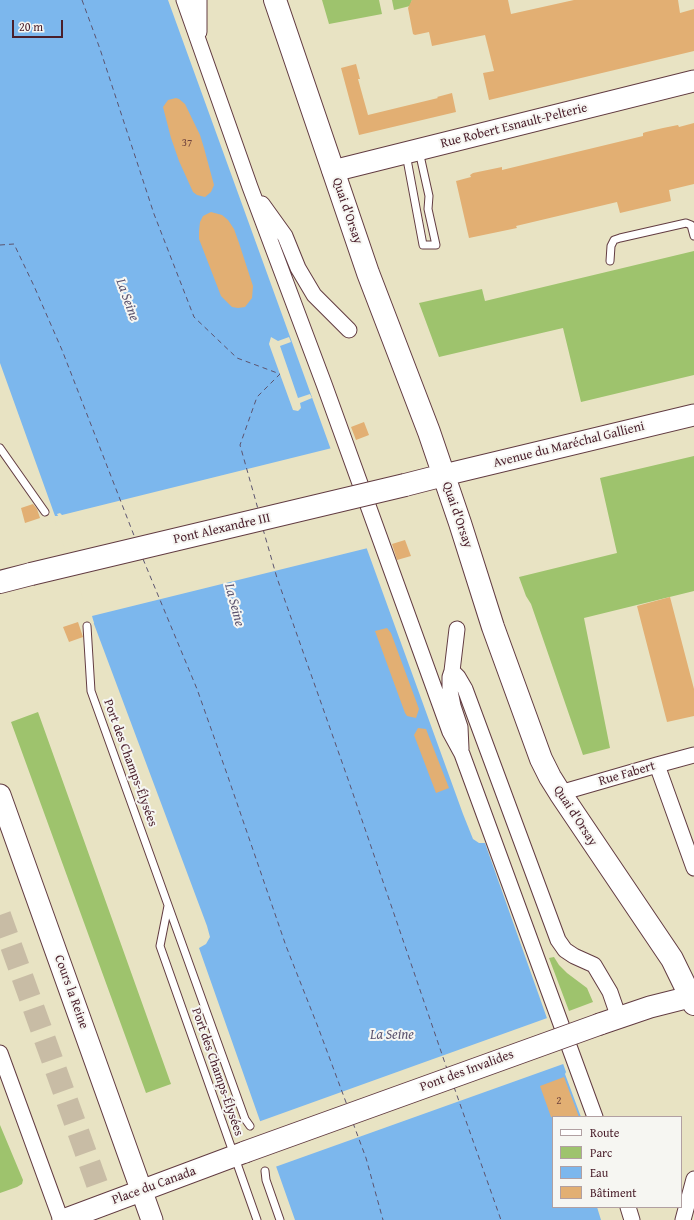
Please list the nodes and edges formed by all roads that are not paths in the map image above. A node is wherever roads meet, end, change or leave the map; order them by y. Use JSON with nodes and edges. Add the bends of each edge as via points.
{"nodes":[{"id":1,"x":184,"y":0,"type":"edge"},
{"id":2,"x":199,"y":0,"type":"edge"},
{"id":3,"x":275,"y":0,"type":"edge"},
{"id":4,"x":199,"y":45,"type":"junction"},
{"id":5,"x":694,"y":81,"type":"edge"},
{"id":6,"x":412,"y":150,"type":"junction"},
{"id":7,"x":333,"y":171,"type":"junction"},
{"id":8,"x":250,"y":187,"type":"junction"},
{"id":9,"x":694,"y":236,"type":"edge"},
{"id":10,"x":610,"y":261,"type":"dead end"},
{"id":11,"x":349,"y":330,"type":"dead end"},
{"id":12,"x":694,"y":415,"type":"edge"},
{"id":13,"x":0,"y":448,"type":"edge"},
{"id":14,"x":444,"y":475,"type":"junction"},
{"id":15,"x":45,"y":512,"type":"dead end"},
{"id":16,"x":0,"y":582,"type":"edge"},
{"id":17,"x":87,"y":626,"type":"dead end"},
{"id":18,"x":458,"y":629,"type":"dead end"},
{"id":19,"x":452,"y":671,"type":"junction"},
{"id":20,"x":462,"y":754,"type":"junction"},
{"id":21,"x":694,"y":756,"type":"edge"},
{"id":22,"x":657,"y":765,"type":"junction"},
{"id":23,"x":560,"y":793,"type":"junction"},
{"id":24,"x":0,"y":795,"type":"edge"},
{"id":25,"x":694,"y":868,"type":"edge"},
{"id":26,"x":168,"y":904,"type":"junction"},
{"id":27,"x":693,"y":998,"type":"edge"},
{"id":28,"x":609,"y":1021,"type":"junction"},
{"id":29,"x":0,"y":1053,"type":"edge"},
{"id":30,"x":595,"y":1116,"type":"edge"},
{"id":31,"x":250,"y":1126,"type":"dead end"},
{"id":32,"x":240,"y":1154,"type":"junction"},
{"id":33,"x":265,"y":1171,"type":"dead end"},
{"id":34,"x":694,"y":1179,"type":"edge"},
{"id":35,"x":141,"y":1190,"type":"junction"},
{"id":36,"x":628,"y":1208,"type":"edge"},
{"id":37,"x":62,"y":1220,"type":"edge"},
{"id":38,"x":152,"y":1220,"type":"edge"},
{"id":39,"x":256,"y":1220,"type":"edge"},
{"id":40,"x":280,"y":1220,"type":"edge"},
{"id":41,"x":632,"y":1220,"type":"edge"},
{"id":42,"x":683,"y":1220,"type":"edge"}],
"edges":[{"from":1,"to":4,"type":"street"},
{"from":2,"to":4,"type":"street"},
{"from":3,"to":7,"type":"main road","name":"Quai d'Orsay"},
{"from":4,"to":8,"type":"street"},
{"from":5,"to":6,"type":"street","name":"Rue Robert Esnault-Pelterie"},
{"from":6,"to":6,"type":"lane","via":[[423,246],[436,245],[428,209],[429,196]]},
{"from":6,"to":7,"type":"street","name":"Rue Robert Esnault-Pelterie"},
{"from":7,"to":14,"type":"main road","name":"Quai d'Orsay","via":[[368,273]]},
{"from":8,"to":11,"type":"street","via":[[286,236],[298,268],[314,295]]},
{"from":8,"to":20,"type":"street","via":[[450,732]]},
{"from":9,"to":10,"type":"lane","via":[[691,225],[686,223],[620,238],[614,240],[611,246]]},
{"from":12,"to":14,"type":"street","name":"Avenue du Maréchal Gallieni"},
{"from":13,"to":15,"type":"lane"},
{"from":14,"to":16,"type":"main road","name":"Pont Alexandre III","bridge":true},
{"from":14,"to":23,"type":"main road","name":"Quai d'Orsay","via":[[493,627],[536,745]]},
{"from":17,"to":26,"type":"lane","name":"Port des Champs-Élysées","via":[[91,691]]},
{"from":18,"to":19,"type":"street"},
{"from":19,"to":20,"type":"street","via":[[450,691],[460,727]]},
{"from":19,"to":28,"type":"street","via":[[465,689],[558,940],[565,950],[594,965],[610,992]]},
{"from":20,"to":30,"type":"street"},
{"from":21,"to":22,"type":"street","name":"Rue Fabert"},
{"from":22,"to":23,"type":"street","name":"Rue Fabert"},
{"from":22,"to":25,"type":"street"},
{"from":23,"to":27,"type":"main road","name":"Quai d'Orsay","via":[[667,952]]},
{"from":24,"to":35,"type":"street","name":"Cours la Reine"},
{"from":26,"to":31,"type":"lane","name":"Port des Champs-Élysées","via":[[245,1119]]},
{"from":26,"to":32,"type":"lane","name":"Port des Champs-Élysées","via":[[160,946]]},
{"from":27,"to":28,"type":"street","name":"Pont des Invalides"},
{"from":28,"to":32,"type":"street","name":"Pont des Invalides","bridge":true},
{"from":29,"to":37,"type":"street"},
{"from":32,"to":35,"type":"street","name":"Place du Canada"},
{"from":32,"to":39,"type":"lane","name":"Port des Champs-Élysées"},
{"from":33,"to":40,"type":"lane"},
{"from":34,"to":42,"type":"street"},
{"from":35,"to":37,"type":"street","name":"Place du Canada"},
{"from":35,"to":38,"type":"street","name":"Cours la Reine"},
{"from":36,"to":41,"type":"street"}]}
